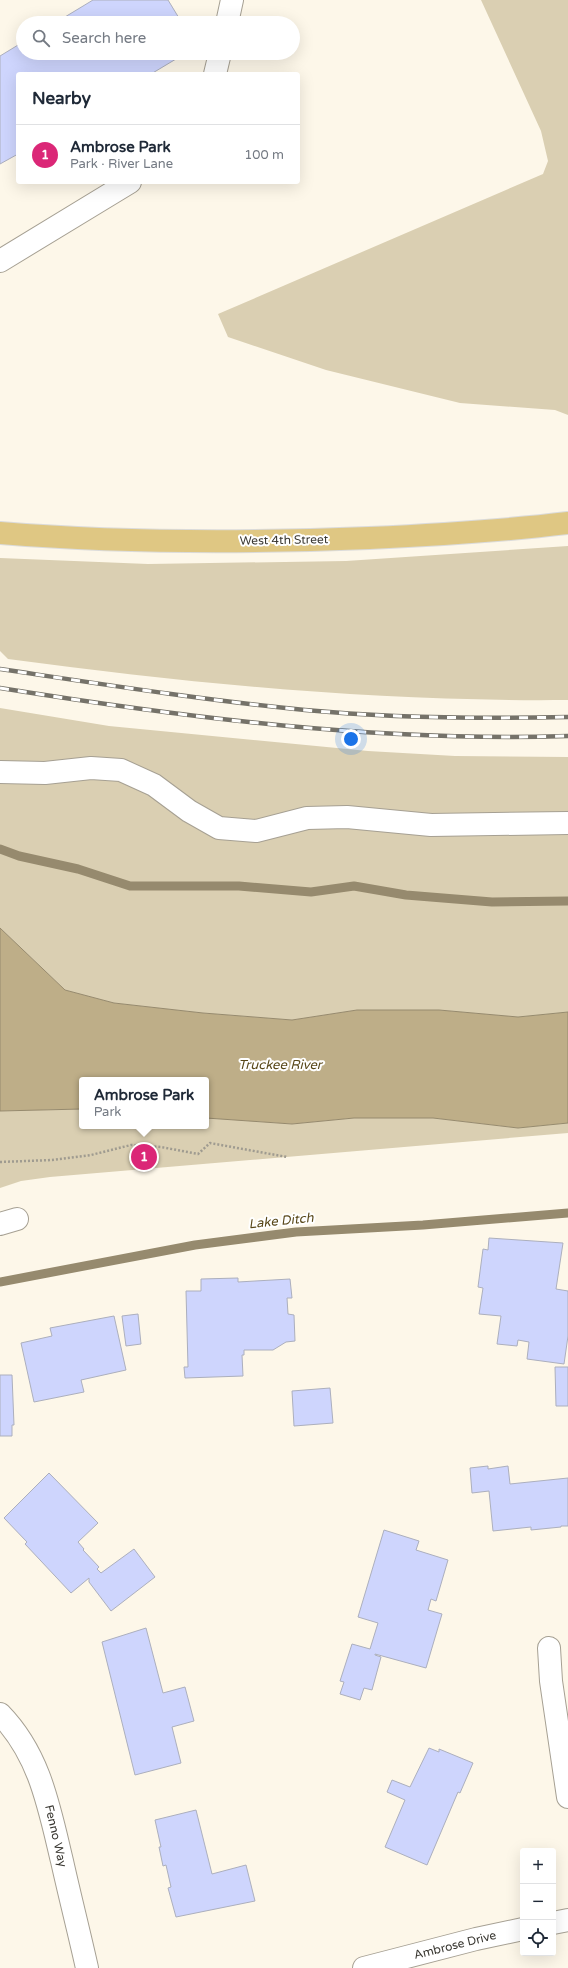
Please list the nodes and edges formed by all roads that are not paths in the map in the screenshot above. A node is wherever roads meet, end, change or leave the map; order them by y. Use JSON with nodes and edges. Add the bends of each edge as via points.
{"nodes":[{"id":1,"x":232,"y":0,"type":"edge"},
{"id":2,"x":229,"y":16,"type":"edge"},
{"id":3,"x":218,"y":60,"type":"edge"},
{"id":4,"x":215,"y":72,"type":"edge"},
{"id":5,"x":127,"y":184,"type":"edge"},
{"id":6,"x":0,"y":261,"type":"edge"},
{"id":7,"x":568,"y":523,"type":"edge"},
{"id":8,"x":0,"y":533,"type":"edge"},
{"id":9,"x":0,"y":772,"type":"edge"},
{"id":10,"x":568,"y":823,"type":"edge"},
{"id":11,"x":549,"y":1648,"type":"dead end"},
{"id":12,"x":0,"y":1714,"type":"edge"},
{"id":13,"x":568,"y":1797,"type":"edge"},
{"id":14,"x":568,"y":1920,"type":"edge"},
{"id":15,"x":556,"y":1922,"type":"edge"},
{"id":16,"x":520,"y":1930,"type":"edge"},
{"id":17,"x":87,"y":1968,"type":"edge"},
{"id":18,"x":364,"y":1968,"type":"edge"}],
"edges":[{"from":1,"to":2,"type":"street"},
{"from":3,"to":4,"type":"street"},
{"from":5,"to":6,"type":"street"},
{"from":7,"to":8,"type":"main road","name":"West 4th Street","via":[[432,535],[298,541],[159,541]]},
{"from":9,"to":10,"type":"street","via":[[45,774],[91,768],[121,770],[154,785],[189,811],[219,828],[256,831],[307,818],[347,817],[431,825]]},
{"from":11,"to":13,"type":"street"},
{"from":12,"to":17,"type":"street","name":"Fenno Way","via":[[15,1730],[33,1762],[47,1797]]},
{"from":14,"to":15,"type":"street"},
{"from":16,"to":18,"type":"street","name":"Ambrose Drive"}]}
